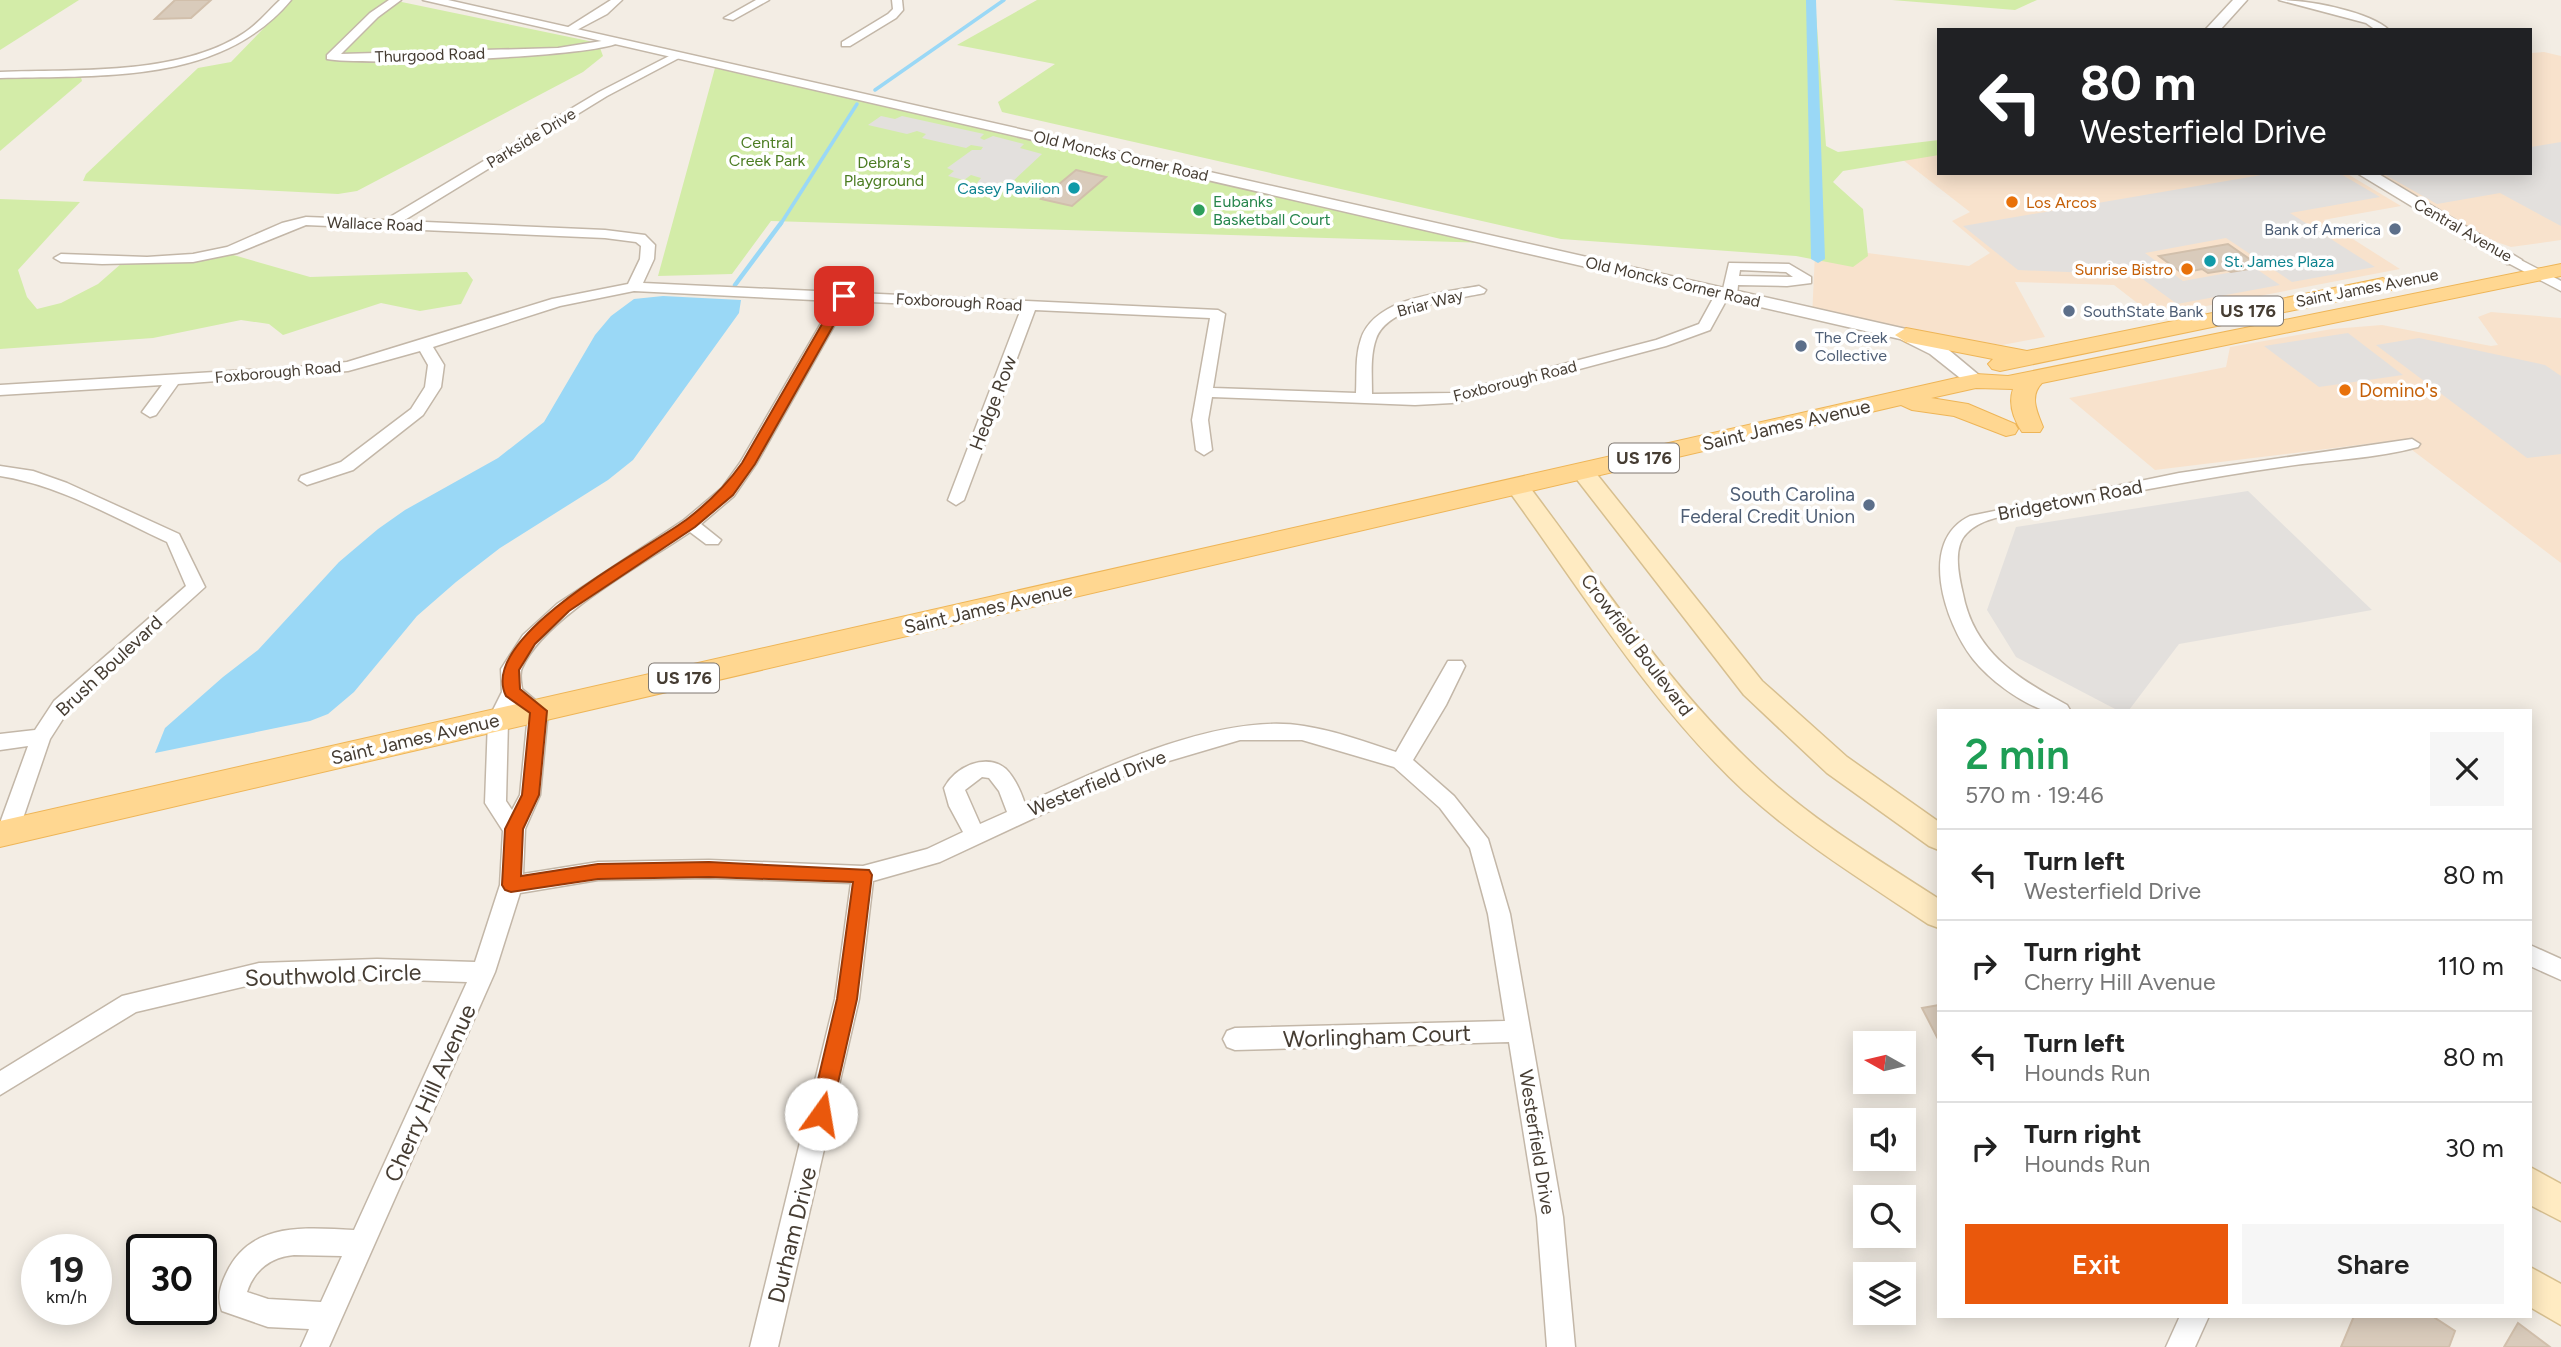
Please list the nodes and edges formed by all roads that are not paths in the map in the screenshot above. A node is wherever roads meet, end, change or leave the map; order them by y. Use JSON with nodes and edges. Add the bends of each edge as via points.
{"nodes":[{"id":1,"x":286,"y":0,"type":"edge"},
{"id":2,"x":396,"y":0,"type":"edge"},
{"id":3,"x":430,"y":0,"type":"edge"},
{"id":4,"x":617,"y":0,"type":"edge"},
{"id":5,"x":764,"y":0,"type":"edge"},
{"id":6,"x":897,"y":0,"type":"edge"},
{"id":7,"x":2240,"y":0,"type":"edge"},
{"id":8,"x":2284,"y":0,"type":"edge"},
{"id":9,"x":729,"y":18,"type":"dead end"},
{"id":10,"x":2214,"y":28,"type":"edge"},
{"id":11,"x":2381,"y":28,"type":"edge"},
{"id":12,"x":567,"y":31,"type":"junction"},
{"id":13,"x":614,"y":43,"type":"junction"},
{"id":14,"x":846,"y":44,"type":"dead end"},
{"id":15,"x":675,"y":56,"type":"junction"},
{"id":16,"x":0,"y":75,"type":"edge"},
{"id":17,"x":2368,"y":175,"type":"edge"},
{"id":18,"x":389,"y":223,"type":"junction"},
{"id":19,"x":2561,"y":251,"type":"edge"},
{"id":20,"x":61,"y":258,"type":"dead end"},
{"id":21,"x":2513,"y":260,"type":"junction"},
{"id":22,"x":2550,"y":272,"type":"edge"},
{"id":23,"x":634,"y":287,"type":"junction"},
{"id":24,"x":2561,"y":287,"type":"edge"},
{"id":25,"x":1479,"y":290,"type":"dead end"},
{"id":26,"x":1728,"y":290,"type":"junction"},
{"id":27,"x":844,"y":296,"type":"junction"},
{"id":28,"x":1030,"y":305,"type":"junction"},
{"id":29,"x":1851,"y":323,"type":"junction"},
{"id":30,"x":1906,"y":335,"type":"junction"},
{"id":31,"x":424,"y":345,"type":"junction"},
{"id":32,"x":2033,"y":367,"type":"junction"},
{"id":33,"x":173,"y":380,"type":"junction"},
{"id":34,"x":1966,"y":384,"type":"junction"},
{"id":35,"x":0,"y":390,"type":"edge"},
{"id":36,"x":1206,"y":392,"type":"junction"},
{"id":37,"x":1364,"y":398,"type":"junction"},
{"id":38,"x":1888,"y":402,"type":"junction"},
{"id":39,"x":150,"y":412,"type":"dead end"},
{"id":40,"x":2031,"y":427,"type":"dead end"},
{"id":41,"x":2006,"y":429,"type":"dead end"},
{"id":42,"x":2412,"y":444,"type":"dead end"},
{"id":43,"x":1204,"y":450,"type":"dead end"},
{"id":44,"x":0,"y":471,"type":"edge"},
{"id":45,"x":1583,"y":472,"type":"junction"},
{"id":46,"x":307,"y":480,"type":"dead end"},
{"id":47,"x":1517,"y":486,"type":"junction"},
{"id":48,"x":956,"y":500,"type":"dead end"},
{"id":49,"x":690,"y":524,"type":"junction"},
{"id":50,"x":712,"y":540,"type":"dead end"},
{"id":51,"x":1455,"y":666,"type":"dead end"},
{"id":52,"x":512,"y":692,"type":"junction"},
{"id":53,"x":2058,"y":709,"type":"edge"},
{"id":54,"x":538,"y":711,"type":"junction"},
{"id":55,"x":498,"y":720,"type":"junction"},
{"id":56,"x":41,"y":737,"type":"junction"},
{"id":57,"x":0,"y":742,"type":"edge"},
{"id":58,"x":1401,"y":762,"type":"junction"},
{"id":59,"x":1019,"y":815,"type":"junction"},
{"id":60,"x":514,"y":829,"type":"junction"},
{"id":61,"x":3,"y":834,"type":"edge"},
{"id":62,"x":976,"y":836,"type":"junction"},
{"id":63,"x":1937,"y":837,"type":"edge"},
{"id":64,"x":863,"y":875,"type":"junction"},
{"id":65,"x":511,"y":885,"type":"junction"},
{"id":66,"x":1937,"y":914,"type":"edge"},
{"id":67,"x":2532,"y":955,"type":"edge"},
{"id":68,"x":2561,"y":970,"type":"edge"},
{"id":69,"x":483,"y":972,"type":"junction"},
{"id":70,"x":1519,"y":1031,"type":"junction"},
{"id":71,"x":1235,"y":1039,"type":"dead end"},
{"id":72,"x":0,"y":1084,"type":"edge"},
{"id":73,"x":2532,"y":1185,"type":"edge"},
{"id":74,"x":2561,"y":1204,"type":"edge"},
{"id":75,"x":362,"y":1243,"type":"junction"},
{"id":76,"x":2532,"y":1286,"type":"edge"},
{"id":77,"x":2561,"y":1306,"type":"edge"},
{"id":78,"x":329,"y":1316,"type":"junction"},
{"id":79,"x":2193,"y":1318,"type":"edge"},
{"id":80,"x":315,"y":1347,"type":"edge"},
{"id":81,"x":764,"y":1347,"type":"edge"},
{"id":82,"x":1560,"y":1347,"type":"edge"},
{"id":83,"x":2180,"y":1347,"type":"edge"}],
"edges":[{"from":1,"to":16,"type":"street","via":[[245,38],[200,56],[173,63]]},
{"from":2,"to":13,"type":"street","name":"Thurgood Road","via":[[331,57],[558,51]]},
{"from":3,"to":12,"type":"street","name":"Old Moncks Corner Road"},
{"from":4,"to":12,"type":"street"},
{"from":5,"to":9,"type":"street"},
{"from":6,"to":14,"type":"street","via":[[898,10],[892,16]]},
{"from":7,"to":10,"type":"street"},
{"from":8,"to":11,"type":"street","via":[[2370,21]]},
{"from":12,"to":13,"type":"street","name":"Old Moncks Corner Road"},
{"from":13,"to":15,"type":"street","name":"Old Moncks Corner Road"},
{"from":15,"to":18,"type":"street","name":"Parkside Drive"},
{"from":15,"to":26,"type":"street","name":"Old Moncks Corner Road"},
{"from":17,"to":21,"type":"street","name":"Central Avenue"},
{"from":18,"to":20,"type":"street","name":"Wallace Road","via":[[294,223],[212,255]]},
{"from":18,"to":23,"type":"street","name":"Wallace Road","via":[[640,238],[648,245],[647,259]]},
{"from":19,"to":21,"type":"main road","name":"Saint James Avenue","number":"US 176"},
{"from":21,"to":22,"type":"street","name":"Central Avenue"},
{"from":21,"to":32,"type":"main road","name":"Saint James Avenue","number":"US 176"},
{"from":22,"to":24,"type":"street","name":"Central Avenue"},
{"from":22,"to":32,"type":"main road","name":"Saint James Avenue"},
{"from":23,"to":27,"type":"street","name":"Foxborough Road"},
{"from":23,"to":31,"type":"street","name":"Foxborough Road","via":[[557,302]]},
{"from":25,"to":37,"type":"street","name":"Briar Way","via":[[1390,314],[1372,330]]},
{"from":26,"to":29,"type":"street","name":"Old Moncks Corner Road"},
{"from":26,"to":37,"type":"street","name":"Foxborough Road","via":[[1705,327],[1661,343],[1452,398]]},
{"from":27,"to":28,"type":"street","name":"Foxborough Road"},
{"from":27,"to":49,"type":"street","via":[[748,464],[728,492]]},
{"from":28,"to":36,"type":"street","name":"Foxborough Road","via":[[1218,314]]},
{"from":28,"to":48,"type":"street","name":"Hedge Row"},
{"from":29,"to":30,"type":"street"},
{"from":29,"to":34,"type":"street","via":[[1920,355]]},
{"from":30,"to":32,"type":"main road","via":[[2012,358]]},
{"from":30,"to":34,"type":"street","via":[[1937,350]]},
{"from":31,"to":33,"type":"street","name":"Foxborough Road","via":[[348,366]]},
{"from":31,"to":46,"type":"street","via":[[436,365],[433,387],[416,412],[347,466]]},
{"from":32,"to":34,"type":"main road","name":"Saint James Avenue","number":"US 176","via":[[1983,368]]},
{"from":32,"to":40,"type":"main road","via":[[2020,400]]},
{"from":33,"to":35,"type":"street","name":"Foxborough Road"},
{"from":33,"to":39,"type":"street"},
{"from":34,"to":38,"type":"main road","name":"Saint James Avenue","number":"US 176"},
{"from":36,"to":37,"type":"street","name":"Foxborough Road"},
{"from":36,"to":43,"type":"street","via":[[1200,420]]},
{"from":38,"to":41,"type":"main road","via":[[1959,409]]},
{"from":38,"to":45,"type":"main road","name":"Saint James Avenue","number":"US 176"},
{"from":42,"to":53,"type":"street","name":"Bridgetown Road","via":[[2110,490],[1990,515],[1960,528],[1950,549],[1950,577],[1971,646],[1996,672]]},
{"from":44,"to":56,"type":"street","name":"Brush Boulevard","via":[[61,487],[173,538],[196,587],[61,706]]},
{"from":45,"to":47,"type":"main road","name":"Saint James Avenue","number":"US 176"},
{"from":45,"to":63,"type":"main road","via":[[1753,688],[1837,765]]},
{"from":47,"to":54,"type":"main road","name":"Saint James Avenue","number":"US 176"},
{"from":47,"to":66,"type":"main road","name":"Crowfield Boulevard","via":[[1680,706],[1753,782],[1835,847]]},
{"from":49,"to":50,"type":"street"},
{"from":49,"to":52,"type":"street","via":[[564,608],[530,640],[511,669]]},
{"from":51,"to":58,"type":"street"},
{"from":52,"to":54,"type":"street"},
{"from":52,"to":55,"type":"street"},
{"from":54,"to":55,"type":"main road","name":"Saint James Avenue","number":"US 176"},
{"from":54,"to":60,"type":"street","name":"Cherry Hill Avenue","via":[[530,795]]},
{"from":55,"to":60,"type":"street","via":[[495,803]]},
{"from":55,"to":61,"type":"main road","name":"Saint James Avenue","number":"US 176"},
{"from":56,"to":57,"type":"street"},
{"from":56,"to":61,"type":"street","name":"Brush Boulevard"},
{"from":58,"to":59,"type":"street","name":"Westerfield Drive","via":[[1302,733],[1240,733],[1129,765]]},
{"from":58,"to":70,"type":"street","name":"Westerfield Drive","via":[[1447,802],[1480,845],[1499,914]]},
{"from":59,"to":62,"type":"street","name":"Westerfield Drive"},
{"from":59,"to":62,"type":"street","via":[[1001,773],[984,768],[969,772],[954,788]]},
{"from":60,"to":65,"type":"street","name":"Cherry Hill Avenue"},
{"from":62,"to":64,"type":"street","name":"Westerfield Drive","via":[[932,856]]},
{"from":64,"to":65,"type":"street","name":"Westerfield Drive","via":[[709,869],[598,871]]},
{"from":64,"to":81,"type":"street","name":"Durham Drive","via":[[847,999]]},
{"from":65,"to":69,"type":"street","name":"Cherry Hill Avenue"},
{"from":67,"to":68,"type":"street"},
{"from":69,"to":72,"type":"street","name":"Southwold Circle","via":[[259,972],[130,1003]]},
{"from":69,"to":75,"type":"street","name":"Cherry Hill Avenue"},
{"from":70,"to":71,"type":"street","name":"Worlingham Court"},
{"from":70,"to":82,"type":"street","name":"Westerfield Drive","via":[[1550,1217]]},
{"from":73,"to":74,"type":"main road"},
{"from":75,"to":78,"type":"street","name":"Cherry Hill Avenue"},
{"from":75,"to":78,"type":"street","via":[[275,1244],[254,1256],[232,1287],[232,1301],[268,1313]]},
{"from":76,"to":77,"type":"main road"},
{"from":78,"to":80,"type":"street","name":"Cherry Hill Avenue"},
{"from":79,"to":83,"type":"street"}]}
